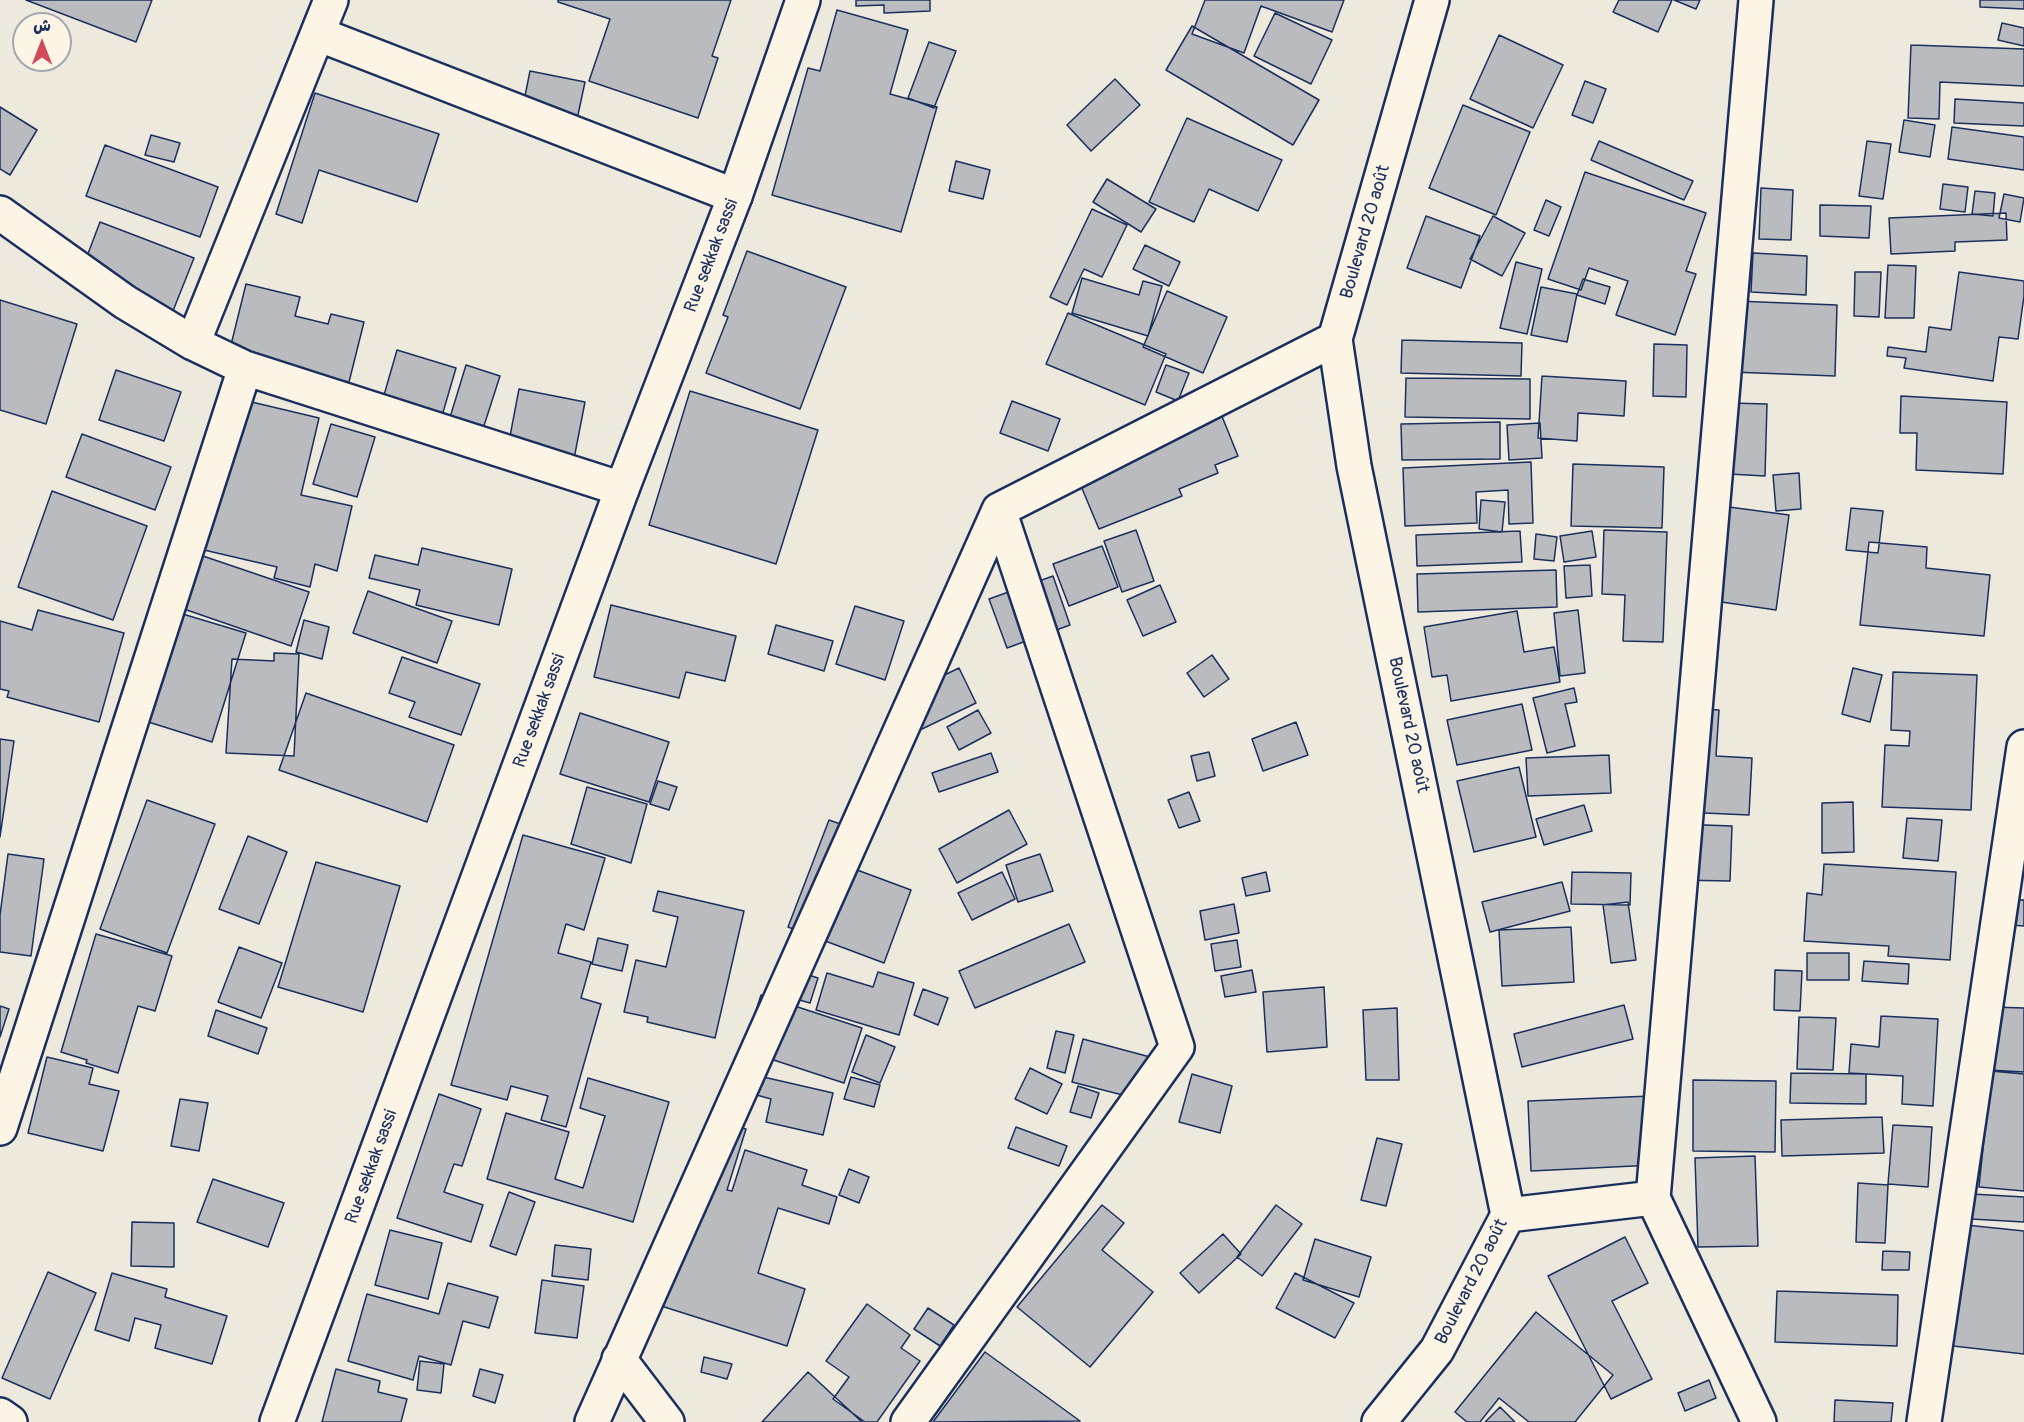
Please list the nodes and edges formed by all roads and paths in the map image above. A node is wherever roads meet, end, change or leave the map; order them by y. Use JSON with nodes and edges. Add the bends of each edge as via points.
{"nodes":[{"id":1,"x":331,"y":0,"type":"edge"},
{"id":2,"x":803,"y":0,"type":"edge"},
{"id":3,"x":1432,"y":0,"type":"edge"},
{"id":4,"x":1756,"y":0,"type":"edge"},
{"id":5,"x":318,"y":34,"type":"junction"},
{"id":6,"x":735,"y":196,"type":"junction"},
{"id":7,"x":0,"y":213,"type":"edge"},
{"id":8,"x":1335,"y":339,"type":"junction"},
{"id":9,"x":193,"y":343,"type":"junction"},
{"id":10,"x":245,"y":368,"type":"junction"},
{"id":11,"x":622,"y":489,"type":"junction"},
{"id":12,"x":999,"y":510,"type":"junction"},
{"id":13,"x":2024,"y":747,"type":"edge"},
{"id":14,"x":0,"y":1128,"type":"edge"},
{"id":15,"x":1653,"y":1198,"type":"junction"},
{"id":16,"x":1508,"y":1215,"type":"junction"},
{"id":17,"x":619,"y":1359,"type":"junction"},
{"id":18,"x":0,"y":1415,"type":"edge"},
{"id":19,"x":10,"y":1422,"type":"edge"},
{"id":20,"x":278,"y":1422,"type":"edge"},
{"id":21,"x":592,"y":1422,"type":"edge"},
{"id":22,"x":667,"y":1422,"type":"edge"},
{"id":23,"x":908,"y":1422,"type":"edge"},
{"id":24,"x":1379,"y":1422,"type":"edge"},
{"id":25,"x":1759,"y":1422,"type":"edge"},
{"id":26,"x":1924,"y":1422,"type":"edge"}],
"edges":[{"from":1,"to":5,"type":"street"},
{"from":2,"to":6,"type":"street","name":"Rue sekkak sassi"},
{"from":3,"to":8,"type":"street","name":"Boulevard 20 août"},
{"from":4,"to":15,"type":"street"},
{"from":5,"to":6,"type":"street"},
{"from":5,"to":9,"type":"street"},
{"from":6,"to":11,"type":"street","name":"Rue sekkak sassi"},
{"from":7,"to":9,"type":"street","via":[[125,302]]},
{"from":8,"to":12,"type":"street"},
{"from":8,"to":16,"type":"street","name":"Boulevard 20 août","via":[[1354,466]]},
{"from":9,"to":10,"type":"street"},
{"from":10,"to":11,"type":"street"},
{"from":10,"to":14,"type":"street"},
{"from":11,"to":20,"type":"street","name":"Rue sekkak sassi"},
{"from":12,"to":17,"type":"street"},
{"from":12,"to":23,"type":"street","via":[[1177,1047]]},
{"from":13,"to":26,"type":"street"},
{"from":15,"to":16,"type":"street"},
{"from":15,"to":25,"type":"street"},
{"from":16,"to":24,"type":"street","name":"Boulevard 20 août","via":[[1437,1350]]},
{"from":17,"to":21,"type":"street"},
{"from":17,"to":22,"type":"street"},
{"from":18,"to":19,"type":"street"}]}
